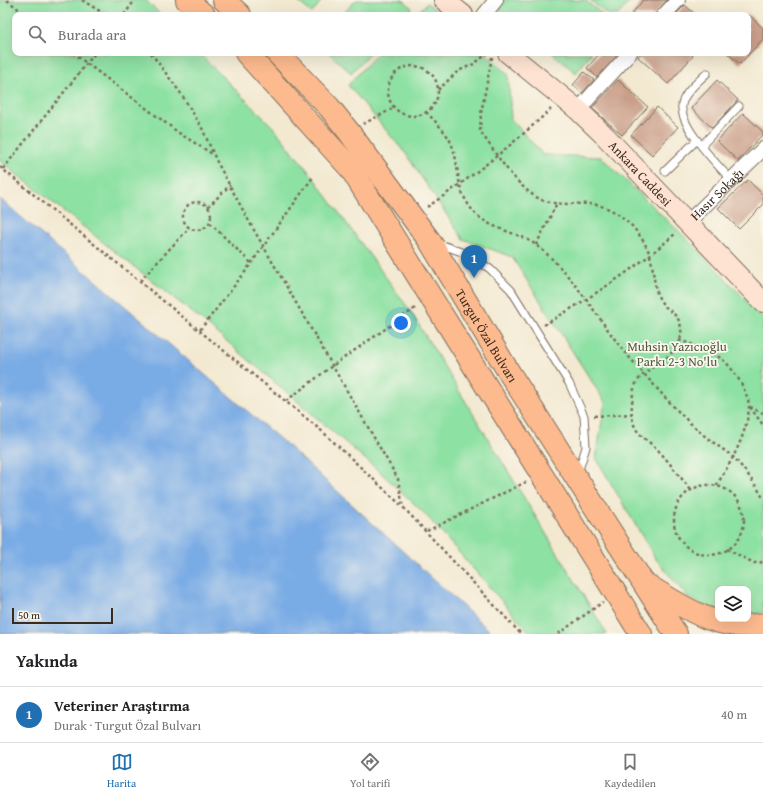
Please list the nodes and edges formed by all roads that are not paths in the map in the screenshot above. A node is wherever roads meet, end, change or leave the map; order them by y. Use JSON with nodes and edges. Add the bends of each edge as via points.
{"nodes":[{"id":1,"x":187,"y":0,"type":"edge"},
{"id":2,"x":444,"y":0,"type":"edge"},
{"id":3,"x":496,"y":0,"type":"edge"},
{"id":4,"x":678,"y":0,"type":"edge"},
{"id":5,"x":201,"y":12,"type":"edge"},
{"id":6,"x":459,"y":12,"type":"edge"},
{"id":7,"x":486,"y":12,"type":"edge"},
{"id":8,"x":667,"y":12,"type":"edge"},
{"id":9,"x":249,"y":56,"type":"edge"},
{"id":10,"x":280,"y":56,"type":"edge"},
{"id":11,"x":512,"y":56,"type":"edge"},
{"id":12,"x":626,"y":56,"type":"edge"},
{"id":13,"x":707,"y":73,"type":"dead end"},
{"id":14,"x":570,"y":104,"type":"junction"},
{"id":15,"x":740,"y":106,"type":"dead end"},
{"id":16,"x":700,"y":142,"type":"junction"},
{"id":17,"x":763,"y":149,"type":"edge"},
{"id":18,"x":665,"y":171,"type":"dead end"},
{"id":19,"x":731,"y":180,"type":"junction"},
{"id":20,"x":688,"y":222,"type":"junction"},
{"id":21,"x":429,"y":240,"type":"junction"},
{"id":22,"x":763,"y":302,"type":"edge"},
{"id":23,"x":576,"y":477,"type":"junction"},
{"id":24,"x":641,"y":581,"type":"junction"},
{"id":25,"x":763,"y":624,"type":"edge"},
{"id":26,"x":641,"y":634,"type":"edge"},
{"id":27,"x":676,"y":634,"type":"edge"}],
"edges":[{"from":1,"to":5,"type":"highway"},
{"from":2,"to":6,"type":"main road"},
{"from":3,"to":7,"type":"street"},
{"from":4,"to":8,"type":"street"},
{"from":9,"to":26,"type":"highway","name":"Turgut Özal Bulvarı","via":[[351,169]]},
{"from":10,"to":21,"type":"highway","name":"Turgut Özal Bulvarı","via":[[329,107]]},
{"from":11,"to":14,"type":"main road","name":"Ankara Caddesi"},
{"from":12,"to":14,"type":"street"},
{"from":13,"to":16,"type":"lane","via":[[686,95],[682,105],[682,113]]},
{"from":14,"to":20,"type":"main road","name":"Ankara Caddesi"},
{"from":15,"to":16,"type":"lane"},
{"from":16,"to":18,"type":"lane"},
{"from":16,"to":19,"type":"lane"},
{"from":17,"to":19,"type":"street","name":"Hasır Sokağı"},
{"from":19,"to":20,"type":"street","name":"Hasır Sokağı"},
{"from":20,"to":22,"type":"main road","name":"Ankara Caddesi"},
{"from":21,"to":23,"type":"highway","name":"Turgut Özal Bulvarı"},
{"from":21,"to":23,"type":"lane","via":[[470,255],[490,269],[510,290],[569,384],[584,416],[586,447]]},
{"from":23,"to":24,"type":"highway","name":"Turgut Özal Bulvarı"},
{"from":24,"to":25,"type":"highway","via":[[712,622],[749,627]]},
{"from":24,"to":27,"type":"highway","name":"Turgut Özal Bulvarı"}]}
